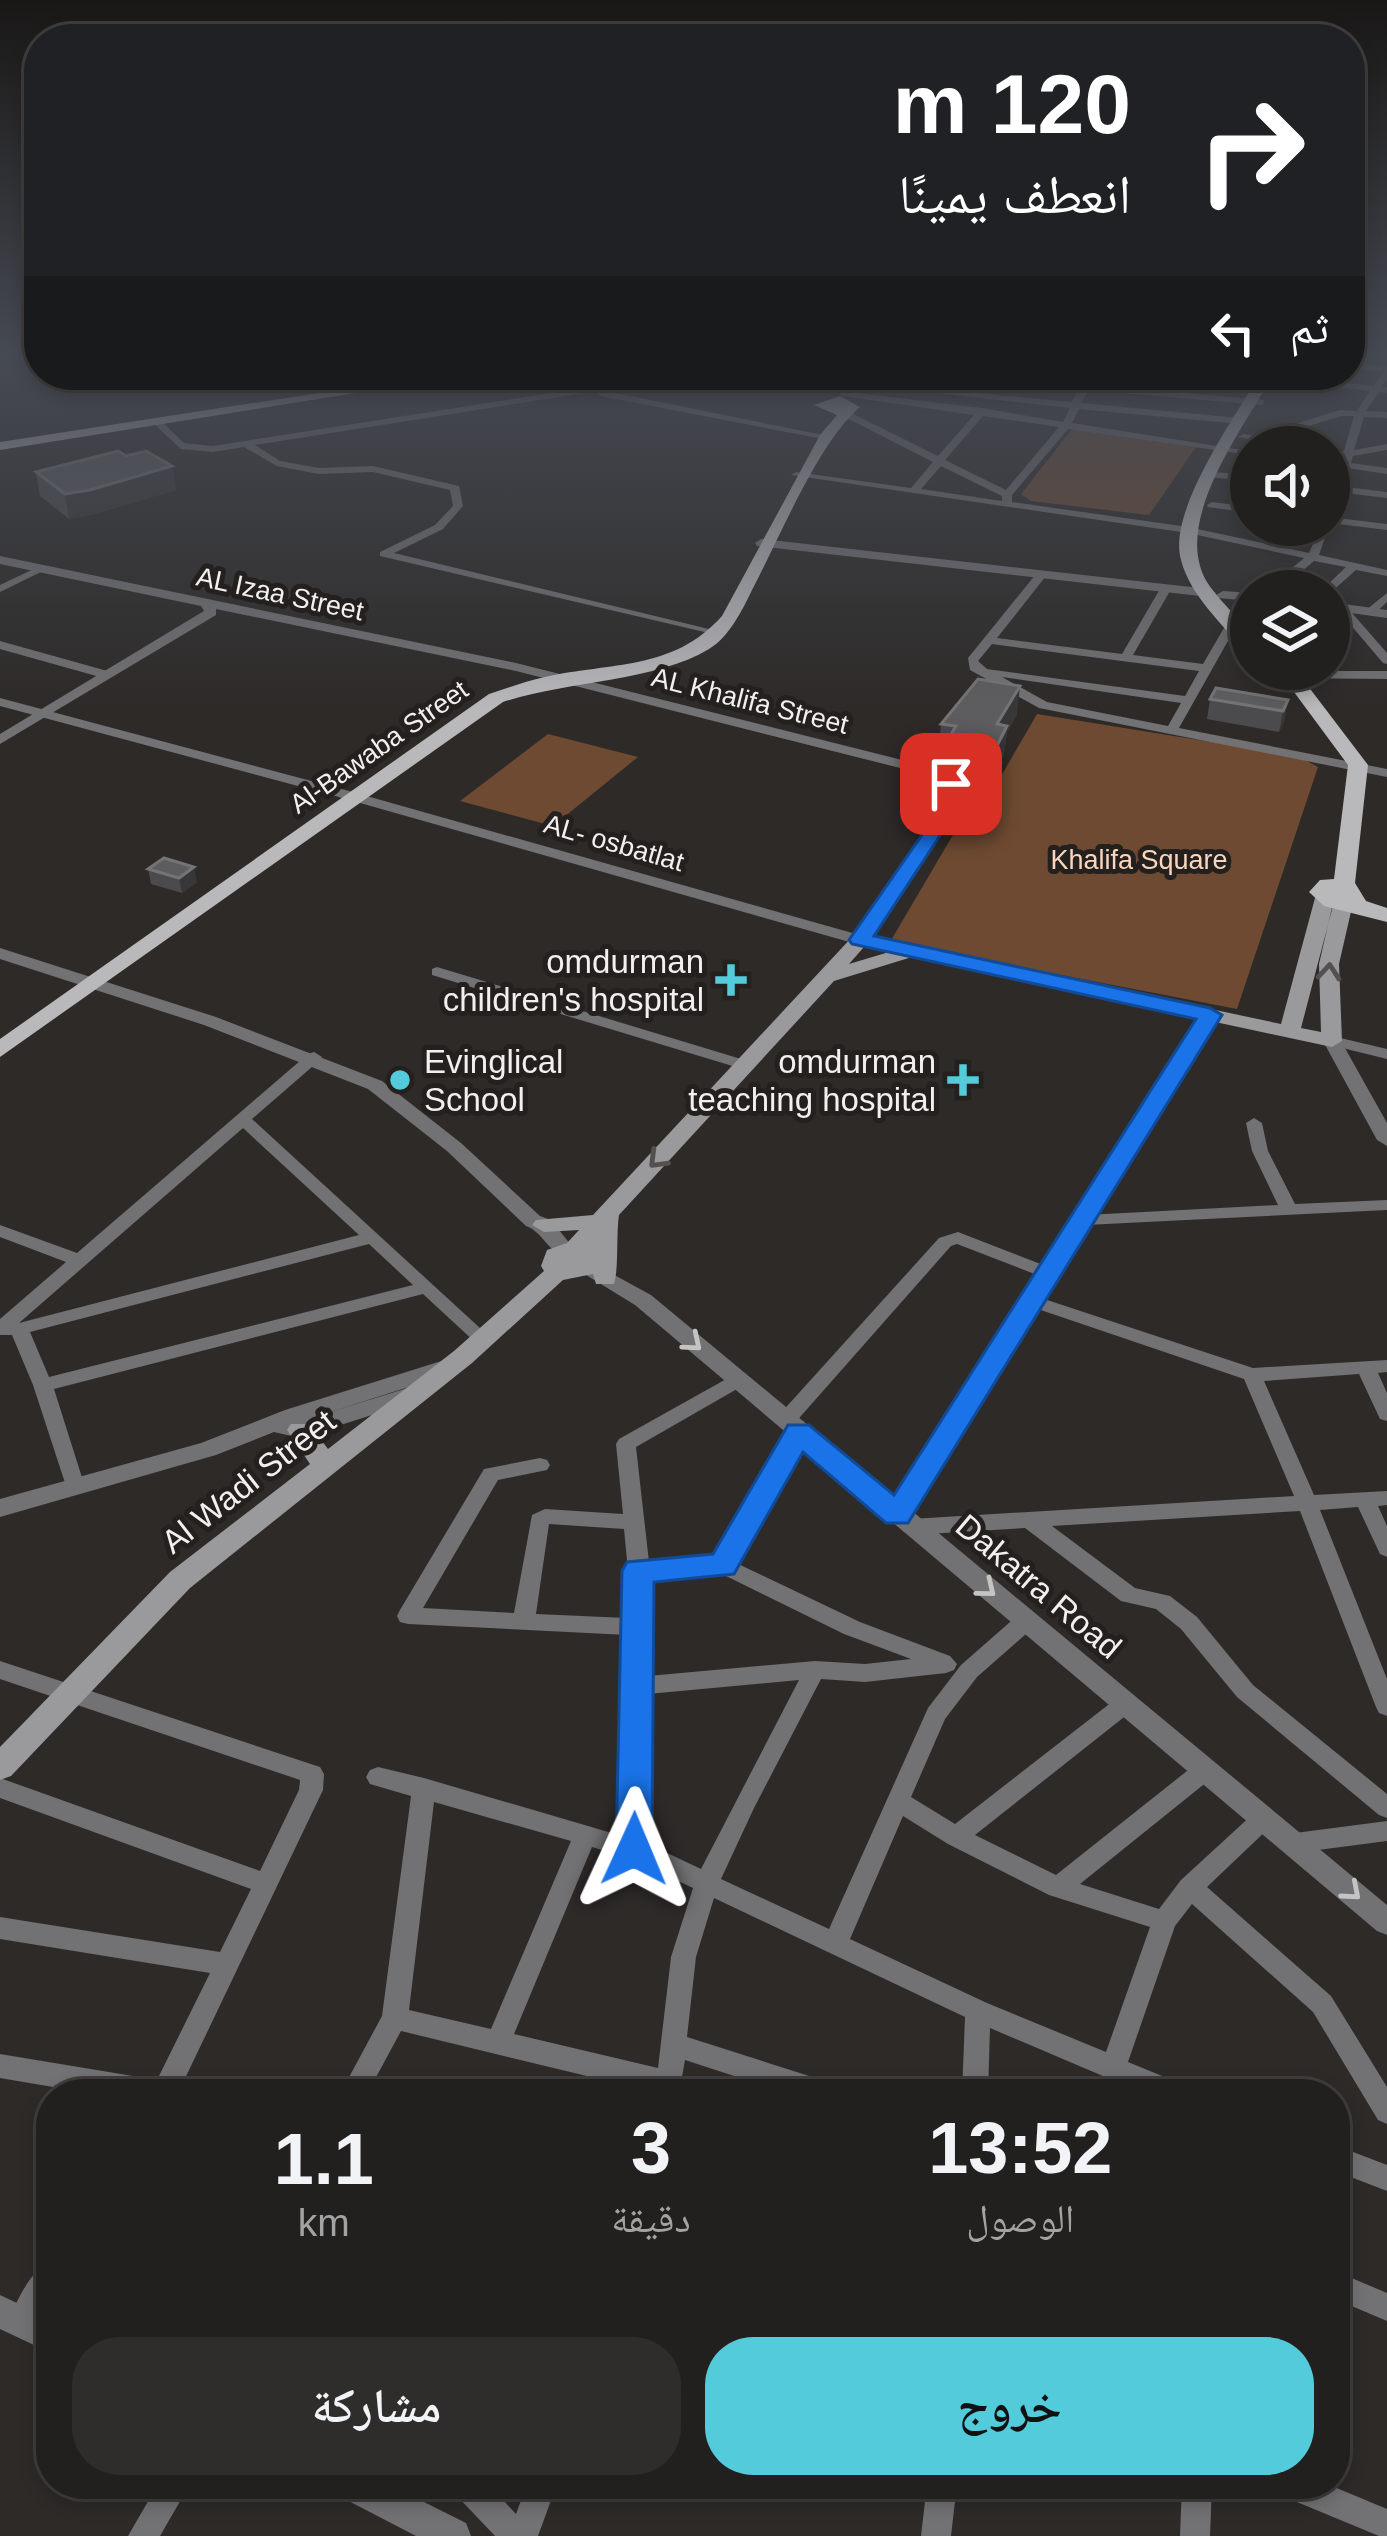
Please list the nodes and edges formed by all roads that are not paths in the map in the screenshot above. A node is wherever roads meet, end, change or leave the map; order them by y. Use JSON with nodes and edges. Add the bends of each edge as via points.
{"nodes":[{"id":1,"x":392,"y":473,"type":"edge"},
{"id":2,"x":928,"y":473,"type":"edge"},
{"id":3,"x":962,"y":473,"type":"edge"},
{"id":4,"x":1028,"y":473,"type":"edge"},
{"id":5,"x":801,"y":475,"type":"joint"},
{"id":6,"x":1223,"y":476,"type":"junction"},
{"id":7,"x":1230,"y":476,"type":"edge"},
{"id":8,"x":914,"y":491,"type":"junction"},
{"id":9,"x":1350,"y":491,"type":"edge"},
{"id":10,"x":1387,"y":495,"type":"edge"},
{"id":11,"x":1007,"y":500,"type":"junction"},
{"id":12,"x":1212,"y":505,"type":"junction"},
{"id":13,"x":1230,"y":507,"type":"edge"},
{"id":14,"x":1350,"y":523,"type":"edge"},
{"id":15,"x":1387,"y":527,"type":"edge"},
{"id":16,"x":1194,"y":532,"type":"junction"},
{"id":17,"x":766,"y":543,"type":"junction"},
{"id":18,"x":1317,"y":546,"type":"edge"},
{"id":19,"x":1313,"y":556,"type":"junction"},
{"id":20,"x":0,"y":560,"type":"edge"},
{"id":21,"x":1354,"y":566,"type":"junction"},
{"id":22,"x":41,"y":568,"type":"junction"},
{"id":23,"x":1296,"y":570,"type":"edge"},
{"id":24,"x":1350,"y":570,"type":"edge"},
{"id":25,"x":1387,"y":573,"type":"edge"},
{"id":26,"x":1040,"y":576,"type":"junction"},
{"id":27,"x":0,"y":589,"type":"edge"},
{"id":28,"x":1164,"y":591,"type":"junction"},
{"id":29,"x":1216,"y":594,"type":"junction"},
{"id":30,"x":1230,"y":595,"type":"edge"},
{"id":31,"x":1387,"y":596,"type":"edge"},
{"id":32,"x":206,"y":604,"type":"junction"},
{"id":33,"x":1230,"y":608,"type":"edge"},
{"id":34,"x":1350,"y":609,"type":"edge"},
{"id":35,"x":242,"y":611,"type":"junction"},
{"id":36,"x":1370,"y":612,"type":"junction"},
{"id":37,"x":1387,"y":614,"type":"edge"},
{"id":38,"x":1230,"y":618,"type":"edge"},
{"id":39,"x":1350,"y":622,"type":"edge"},
{"id":40,"x":1230,"y":625,"type":"edge"},
{"id":41,"x":709,"y":632,"type":"junction"},
{"id":42,"x":172,"y":636,"type":"junction"},
{"id":43,"x":988,"y":640,"type":"junction"},
{"id":44,"x":0,"y":645,"type":"edge"},
{"id":45,"x":1126,"y":657,"type":"junction"},
{"id":46,"x":1387,"y":660,"type":"edge"},
{"id":47,"x":1204,"y":668,"type":"junction"},
{"id":48,"x":980,"y":670,"type":"junction"},
{"id":49,"x":107,"y":675,"type":"junction"},
{"id":50,"x":515,"y":675,"type":"junction"},
{"id":51,"x":1387,"y":675,"type":"edge"},
{"id":52,"x":1350,"y":676,"type":"edge"},
{"id":53,"x":558,"y":677,"type":"junction"},
{"id":54,"x":1296,"y":690,"type":"edge"},
{"id":55,"x":1187,"y":700,"type":"junction"},
{"id":56,"x":0,"y":702,"type":"edge"},
{"id":57,"x":45,"y":713,"type":"junction"},
{"id":58,"x":1172,"y":729,"type":"junction"},
{"id":59,"x":0,"y":740,"type":"edge"},
{"id":60,"x":1349,"y":763,"type":"junction"},
{"id":61,"x":1387,"y":773,"type":"edge"},
{"id":62,"x":349,"y":796,"type":"junction"},
{"id":63,"x":1341,"y":895,"type":"junction"},
{"id":64,"x":1387,"y":904,"type":"edge"},
{"id":65,"x":1387,"y":915,"type":"edge"},
{"id":66,"x":860,"y":940,"type":"junction"},
{"id":67,"x":912,"y":952,"type":"junction"},
{"id":68,"x":0,"y":953,"type":"edge"},
{"id":69,"x":437,"y":972,"type":"dead end"},
{"id":70,"x":826,"y":977,"type":"junction"},
{"id":71,"x":87,"y":981,"type":"junction"},
{"id":72,"x":1210,"y":1015,"type":"junction"},
{"id":73,"x":1290,"y":1030,"type":"junction"},
{"id":74,"x":0,"y":1036,"type":"edge"},
{"id":75,"x":1332,"y":1041,"type":"junction"},
{"id":76,"x":0,"y":1050,"type":"edge"},
{"id":77,"x":1387,"y":1054,"type":"edge"},
{"id":78,"x":314,"y":1058,"type":"junction"},
{"id":79,"x":745,"y":1065,"type":"junction"},
{"id":80,"x":245,"y":1121,"type":"junction"},
{"id":81,"x":1254,"y":1123,"type":"dead end"},
{"id":82,"x":1387,"y":1141,"type":"edge"},
{"id":83,"x":1387,"y":1204,"type":"edge"},
{"id":84,"x":1289,"y":1210,"type":"junction"},
{"id":85,"x":603,"y":1216,"type":"junction"},
{"id":86,"x":1086,"y":1220,"type":"junction"},
{"id":87,"x":538,"y":1223,"type":"junction"},
{"id":88,"x":0,"y":1231,"type":"edge"},
{"id":89,"x":370,"y":1238,"type":"junction"},
{"id":90,"x":79,"y":1261,"type":"junction"},
{"id":91,"x":574,"y":1262,"type":"junction"},
{"id":92,"x":1050,"y":1274,"type":"junction"},
{"id":93,"x":425,"y":1288,"type":"junction"},
{"id":94,"x":1032,"y":1301,"type":"junction"},
{"id":95,"x":6,"y":1329,"type":"edge"},
{"id":96,"x":483,"y":1340,"type":"junction"},
{"id":97,"x":451,"y":1366,"type":"junction"},
{"id":98,"x":1376,"y":1366,"type":"edge"},
{"id":99,"x":1252,"y":1375,"type":"junction"},
{"id":100,"x":737,"y":1380,"type":"junction"},
{"id":101,"x":43,"y":1385,"type":"junction"},
{"id":102,"x":416,"y":1393,"type":"junction"},
{"id":103,"x":1387,"y":1414,"type":"edge"},
{"id":104,"x":792,"y":1426,"type":"junction"},
{"id":105,"x":270,"y":1428,"type":"junction"},
{"id":106,"x":300,"y":1430,"type":"junction"},
{"id":107,"x":324,"y":1464,"type":"junction"},
{"id":108,"x":540,"y":1465,"type":"dead end"},
{"id":109,"x":75,"y":1486,"type":"junction"},
{"id":110,"x":1376,"y":1499,"type":"edge"},
{"id":111,"x":1307,"y":1503,"type":"junction"},
{"id":112,"x":0,"y":1508,"type":"edge"},
{"id":113,"x":1028,"y":1519,"type":"junction"},
{"id":114,"x":904,"y":1521,"type":"junction"},
{"id":115,"x":634,"y":1522,"type":"junction"},
{"id":116,"x":1387,"y":1549,"type":"edge"},
{"id":117,"x":722,"y":1565,"type":"junction"},
{"id":118,"x":638,"y":1571,"type":"junction"},
{"id":119,"x":524,"y":1620,"type":"junction"},
{"id":120,"x":1026,"y":1621,"type":"junction"},
{"id":121,"x":634,"y":1627,"type":"junction"},
{"id":122,"x":957,"y":1667,"type":"junction"},
{"id":123,"x":0,"y":1670,"type":"edge"},
{"id":124,"x":815,"y":1670,"type":"junction"},
{"id":125,"x":635,"y":1686,"type":"junction"},
{"id":126,"x":69,"y":1696,"type":"junction"},
{"id":127,"x":1125,"y":1704,"type":"junction"},
{"id":128,"x":1387,"y":1707,"type":"edge"},
{"id":129,"x":0,"y":1767,"type":"edge"},
{"id":130,"x":1205,"y":1770,"type":"junction"},
{"id":131,"x":378,"y":1777,"type":"dead end"},
{"id":132,"x":0,"y":1788,"type":"edge"},
{"id":133,"x":424,"y":1788,"type":"junction"},
{"id":134,"x":898,"y":1801,"type":"junction"},
{"id":135,"x":1387,"y":1808,"type":"edge"},
{"id":136,"x":1262,"y":1820,"type":"junction"},
{"id":137,"x":1387,"y":1831,"type":"edge"},
{"id":138,"x":586,"y":1834,"type":"junction"},
{"id":139,"x":956,"y":1837,"type":"junction"},
{"id":140,"x":1295,"y":1843,"type":"junction"},
{"id":141,"x":634,"y":1849,"type":"junction"},
{"id":142,"x":262,"y":1883,"type":"junction"},
{"id":143,"x":707,"y":1884,"type":"junction"},
{"id":144,"x":1190,"y":1887,"type":"junction"},
{"id":145,"x":1058,"y":1888,"type":"junction"},
{"id":146,"x":1163,"y":1921,"type":"junction"},
{"id":147,"x":1387,"y":1922,"type":"edge"},
{"id":148,"x":0,"y":1928,"type":"edge"},
{"id":149,"x":835,"y":1943,"type":"junction"},
{"id":150,"x":224,"y":1964,"type":"junction"},
{"id":151,"x":979,"y":2011,"type":"junction"},
{"id":152,"x":395,"y":2018,"type":"junction"},
{"id":153,"x":498,"y":2042,"type":"junction"},
{"id":154,"x":677,"y":2046,"type":"junction"},
{"id":155,"x":0,"y":2066,"type":"edge"},
{"id":156,"x":1113,"y":2069,"type":"junction"},
{"id":157,"x":79,"y":2079,"type":"edge"},
{"id":158,"x":171,"y":2079,"type":"edge"},
{"id":159,"x":361,"y":2079,"type":"edge"},
{"id":160,"x":635,"y":2079,"type":"edge"},
{"id":161,"x":670,"y":2079,"type":"edge"},
{"id":162,"x":781,"y":2079,"type":"edge"},
{"id":163,"x":976,"y":2079,"type":"edge"},
{"id":164,"x":1138,"y":2079,"type":"edge"},
{"id":165,"x":1387,"y":2111,"type":"edge"},
{"id":166,"x":1350,"y":2164,"type":"edge"},
{"id":167,"x":1387,"y":2178,"type":"edge"},
{"id":168,"x":1350,"y":2291,"type":"edge"},
{"id":169,"x":1387,"y":2307,"type":"edge"},
{"id":170,"x":166,"y":2499,"type":"edge"},
{"id":171,"x":380,"y":2499,"type":"edge"},
{"id":172,"x":482,"y":2499,"type":"edge"},
{"id":173,"x":535,"y":2499,"type":"edge"},
{"id":174,"x":940,"y":2499,"type":"edge"},
{"id":175,"x":1196,"y":2499,"type":"edge"},
{"id":176,"x":1332,"y":2499,"type":"edge"},
{"id":177,"x":1387,"y":2524,"type":"edge"},
{"id":178,"x":143,"y":2536,"type":"edge"},
{"id":179,"x":453,"y":2536,"type":"edge"},
{"id":180,"x":519,"y":2536,"type":"edge"},
{"id":181,"x":936,"y":2536,"type":"edge"},
{"id":182,"x":1195,"y":2536,"type":"edge"}],
"edges":[{"from":1,"to":41,"type":"street","via":[[455,488],[459,501],[425,536],[386,556]]},
{"from":2,"to":8,"type":"street"},
{"from":3,"to":11,"type":"street"},
{"from":4,"to":11,"type":"street"},
{"from":5,"to":8,"type":"street"},
{"from":5,"to":17,"type":"main road","name":"Al-Bawaba Street"},
{"from":6,"to":7,"type":"street"},
{"from":6,"to":12,"type":"main road"},
{"from":6,"to":16,"type":"main road"},
{"from":8,"to":11,"type":"street"},
{"from":9,"to":10,"type":"street"},
{"from":11,"to":16,"type":"street"},
{"from":12,"to":13,"type":"street"},
{"from":12,"to":16,"type":"main road"},
{"from":14,"to":15,"type":"street"},
{"from":16,"to":19,"type":"street"},
{"from":16,"to":29,"type":"main road","via":[[1186,548]]},
{"from":17,"to":26,"type":"street"},
{"from":17,"to":41,"type":"main road","name":"Al-Bawaba Street"},
{"from":17,"to":53,"type":"main road","name":"Al-Bawaba Street","via":[[724,627],[706,644],[660,664]]},
{"from":18,"to":19,"type":"street"},
{"from":19,"to":21,"type":"street"},
{"from":19,"to":23,"type":"street"},
{"from":20,"to":22,"type":"street","name":"AL Izaa Street"},
{"from":21,"to":24,"type":"street"},
{"from":21,"to":25,"type":"street"},
{"from":22,"to":27,"type":"street"},
{"from":22,"to":32,"type":"street","name":"AL Izaa Street"},
{"from":26,"to":28,"type":"street"},
{"from":26,"to":43,"type":"street"},
{"from":28,"to":29,"type":"street"},
{"from":28,"to":45,"type":"street"},
{"from":29,"to":30,"type":"street"},
{"from":29,"to":33,"type":"main road"},
{"from":29,"to":38,"type":"main road"},
{"from":31,"to":36,"type":"street"},
{"from":32,"to":35,"type":"street","name":"AL Izaa Street"},
{"from":32,"to":42,"type":"street","via":[[211,612]]},
{"from":34,"to":36,"type":"street"},
{"from":35,"to":42,"type":"street"},
{"from":35,"to":50,"type":"street","name":"AL Izaa Street"},
{"from":36,"to":37,"type":"street"},
{"from":39,"to":46,"type":"street"},
{"from":40,"to":47,"type":"street"},
{"from":41,"to":53,"type":"main road","name":"Al-Bawaba Street","via":[[654,659]]},
{"from":42,"to":49,"type":"street"},
{"from":43,"to":45,"type":"street"},
{"from":43,"to":48,"type":"street","via":[[972,661]]},
{"from":44,"to":49,"type":"street"},
{"from":45,"to":47,"type":"street"},
{"from":47,"to":55,"type":"street"},
{"from":48,"to":55,"type":"street"},
{"from":48,"to":58,"type":"street","via":[[1042,705]]},
{"from":49,"to":57,"type":"street"},
{"from":50,"to":53,"type":"main road"},
{"from":50,"to":62,"type":"main road"},
{"from":51,"to":52,"type":"street"},
{"from":53,"to":62,"type":"main road","name":"Al-Bawaba Street","via":[[496,698]]},
{"from":53,"to":66,"type":"street","name":"AL Khalifa Street","via":[[909,766],[951,784],[954,799],[943,819]]},
{"from":54,"to":60,"type":"main road"},
{"from":55,"to":58,"type":"street"},
{"from":56,"to":57,"type":"street"},
{"from":57,"to":59,"type":"street"},
{"from":57,"to":62,"type":"street"},
{"from":58,"to":60,"type":"street"},
{"from":60,"to":61,"type":"street"},
{"from":60,"to":63,"type":"main road"},
{"from":62,"to":66,"type":"street","name":"AL- osbatlat"},
{"from":62,"to":71,"type":"main road","name":"Al-Bawaba Street"},
{"from":63,"to":64,"type":"main road"},
{"from":63,"to":65,"type":"main road"},
{"from":63,"to":73,"type":"main road"},
{"from":75,"to":63,"type":"main road","one_way":true,"via":[[1329,964]]},
{"from":66,"to":67,"type":"main road"},
{"from":66,"to":70,"type":"main road","name":"Al Wadi Street"},
{"from":67,"to":70,"type":"main road"},
{"from":67,"to":72,"type":"main road"},
{"from":68,"to":71,"type":"street"},
{"from":69,"to":79,"type":"street"},
{"from":70,"to":79,"type":"main road","name":"Al Wadi Street"},
{"from":71,"to":74,"type":"main road"},
{"from":71,"to":76,"type":"main road"},
{"from":71,"to":78,"type":"street"},
{"from":72,"to":73,"type":"main road"},
{"from":72,"to":86,"type":"street"},
{"from":73,"to":75,"type":"main road"},
{"from":75,"to":77,"type":"street"},
{"from":75,"to":82,"type":"street"},
{"from":78,"to":80,"type":"street"},
{"from":78,"to":87,"type":"street","via":[[388,1092]]},
{"from":79,"to":85,"type":"main road","name":"Al Wadi Street","one_way":true},
{"from":80,"to":89,"type":"street"},
{"from":80,"to":90,"type":"street"},
{"from":81,"to":84,"type":"street"},
{"from":83,"to":84,"type":"street"},
{"from":84,"to":86,"type":"street"},
{"from":85,"to":87,"type":"main road"},
{"from":85,"to":91,"type":"main road","name":"Al Wadi Street"},
{"from":85,"to":91,"type":"main road","via":[[602,1241]]},
{"from":86,"to":92,"type":"street"},
{"from":87,"to":91,"type":"street","via":[[534,1232]]},
{"from":88,"to":90,"type":"street"},
{"from":89,"to":93,"type":"street"},
{"from":89,"to":95,"type":"street"},
{"from":90,"to":95,"type":"street"},
{"from":91,"to":96,"type":"main road","name":"Al Wadi Street"},
{"from":91,"to":100,"type":"street","name":"Dakatra Road","one_way":true,"via":[[643,1300]]},
{"from":92,"to":94,"type":"street"},
{"from":92,"to":104,"type":"street","via":[[958,1238],[944,1242]]},
{"from":93,"to":96,"type":"street"},
{"from":93,"to":101,"type":"street"},
{"from":94,"to":99,"type":"street"},
{"from":94,"to":114,"type":"street"},
{"from":95,"to":101,"type":"street"},
{"from":96,"to":97,"type":"main road","name":"Al Wadi Street"},
{"from":97,"to":102,"type":"main road","name":"Al Wadi Street"},
{"from":97,"to":105,"type":"street"},
{"from":98,"to":99,"type":"street"},
{"from":98,"to":103,"type":"street"},
{"from":99,"to":111,"type":"street"},
{"from":100,"to":104,"type":"street","name":"Dakatra Road"},
{"from":100,"to":115,"type":"street","via":[[626,1444]]},
{"from":101,"to":109,"type":"street"},
{"from":102,"to":106,"type":"street"},
{"from":102,"to":107,"type":"main road","name":"Al Wadi Street"},
{"from":104,"to":114,"type":"street","name":"Dakatra Road"},
{"from":104,"to":117,"type":"street"},
{"from":105,"to":106,"type":"street"},
{"from":105,"to":109,"type":"street"},
{"from":106,"to":107,"type":"main road"},
{"from":107,"to":126,"type":"main road","name":"Al Wadi Street","via":[[180,1580]]},
{"from":108,"to":119,"type":"street","via":[[491,1474],[408,1616]]},
{"from":109,"to":112,"type":"street"},
{"from":110,"to":111,"type":"street"},
{"from":110,"to":116,"type":"street"},
{"from":111,"to":113,"type":"street"},
{"from":111,"to":128,"type":"street"},
{"from":113,"to":114,"type":"street"},
{"from":113,"to":135,"type":"street","via":[[1129,1595],[1162,1602],[1189,1623],[1245,1690]]},
{"from":114,"to":120,"type":"street","name":"Dakatra Road","one_way":true},
{"from":115,"to":118,"type":"street"},
{"from":115,"to":119,"type":"street","via":[[539,1520]]},
{"from":117,"to":118,"type":"street"},
{"from":117,"to":122,"type":"street","via":[[851,1628]]},
{"from":118,"to":121,"type":"street"},
{"from":119,"to":121,"type":"street"},
{"from":120,"to":122,"type":"street"},
{"from":120,"to":127,"type":"street","name":"Dakatra Road"},
{"from":121,"to":125,"type":"street"},
{"from":122,"to":124,"type":"street"},
{"from":122,"to":134,"type":"street"},
{"from":123,"to":126,"type":"street"},
{"from":124,"to":125,"type":"street"},
{"from":124,"to":143,"type":"street"},
{"from":125,"to":141,"type":"street"},
{"from":126,"to":129,"type":"main road","name":"Al Wadi Street"},
{"from":126,"to":142,"type":"street","via":[[312,1774]]},
{"from":127,"to":130,"type":"street","name":"Dakatra Road"},
{"from":127,"to":139,"type":"street"},
{"from":130,"to":136,"type":"street","name":"Dakatra Road"},
{"from":130,"to":145,"type":"street"},
{"from":131,"to":133,"type":"street"},
{"from":132,"to":142,"type":"street"},
{"from":133,"to":138,"type":"street"},
{"from":133,"to":152,"type":"street"},
{"from":134,"to":139,"type":"street"},
{"from":134,"to":149,"type":"street"},
{"from":136,"to":140,"type":"street","name":"Dakatra Road"},
{"from":136,"to":144,"type":"street"},
{"from":137,"to":140,"type":"street"},
{"from":138,"to":141,"type":"street"},
{"from":138,"to":153,"type":"street"},
{"from":139,"to":145,"type":"street"},
{"from":140,"to":147,"type":"street","name":"Dakatra Road","one_way":true},
{"from":141,"to":143,"type":"street"},
{"from":142,"to":150,"type":"street"},
{"from":143,"to":149,"type":"street"},
{"from":143,"to":154,"type":"street","via":[[686,1941]]},
{"from":144,"to":146,"type":"street"},
{"from":144,"to":165,"type":"street","via":[[1322,2004]]},
{"from":145,"to":146,"type":"street"},
{"from":146,"to":156,"type":"street"},
{"from":148,"to":150,"type":"street"},
{"from":149,"to":151,"type":"street"},
{"from":150,"to":158,"type":"street"},
{"from":151,"to":156,"type":"street"},
{"from":151,"to":163,"type":"street"},
{"from":152,"to":153,"type":"street"},
{"from":152,"to":159,"type":"street"},
{"from":153,"to":160,"type":"street"},
{"from":154,"to":161,"type":"street"},
{"from":154,"to":162,"type":"street"},
{"from":155,"to":157,"type":"street"},
{"from":156,"to":164,"type":"street"},
{"from":166,"to":167,"type":"street"},
{"from":168,"to":169,"type":"street"},
{"from":170,"to":178,"type":"street"},
{"from":171,"to":179,"type":"street"},
{"from":172,"to":180,"type":"street"},
{"from":173,"to":180,"type":"street"},
{"from":174,"to":181,"type":"street"},
{"from":175,"to":182,"type":"street"},
{"from":176,"to":177,"type":"street"}]}
